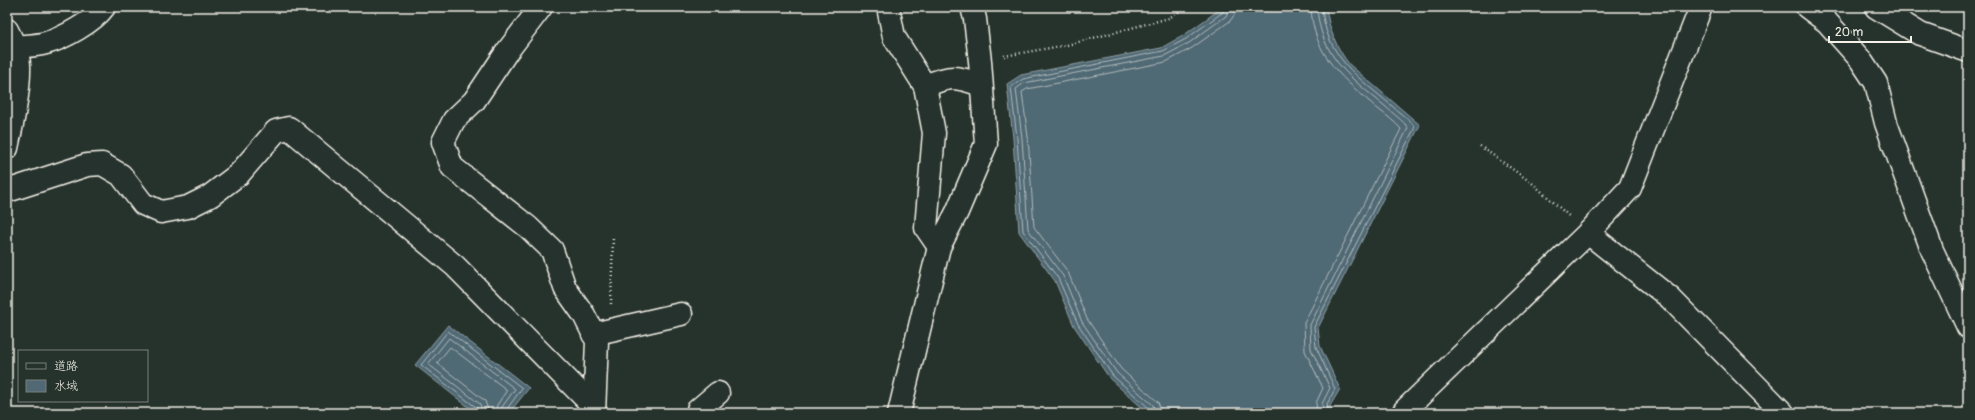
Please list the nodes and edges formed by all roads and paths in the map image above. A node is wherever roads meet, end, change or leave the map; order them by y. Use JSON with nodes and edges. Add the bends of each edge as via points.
{"nodes":[{"id":1,"x":104,"y":7,"type":"edge"},
{"id":2,"x":541,"y":7,"type":"edge"},
{"id":3,"x":888,"y":7,"type":"edge"},
{"id":4,"x":972,"y":7,"type":"edge"},
{"id":5,"x":1186,"y":7,"type":"edge"},
{"id":6,"x":1700,"y":7,"type":"edge"},
{"id":7,"x":1807,"y":7,"type":"edge"},
{"id":8,"x":1876,"y":7,"type":"edge"},
{"id":9,"x":11,"y":39,"type":"edge"},
{"id":10,"x":1968,"y":51,"type":"edge"},
{"id":11,"x":980,"y":60,"type":"junction"},
{"id":12,"x":981,"y":85,"type":"junction"},
{"id":13,"x":925,"y":86,"type":"junction"},
{"id":14,"x":1480,"y":146,"type":"dead end"},
{"id":15,"x":7,"y":148,"type":"edge"},
{"id":16,"x":7,"y":191,"type":"edge"},
{"id":17,"x":1588,"y":233,"type":"junction"},
{"id":18,"x":613,"y":236,"type":"dead end"},
{"id":19,"x":939,"y":246,"type":"junction"},
{"id":20,"x":681,"y":314,"type":"dead end"},
{"id":21,"x":1968,"y":327,"type":"edge"},
{"id":22,"x":602,"y":332,"type":"junction"},
{"id":23,"x":718,"y":393,"type":"dead end"},
{"id":24,"x":594,"y":410,"type":"edge"},
{"id":25,"x":698,"y":413,"type":"edge"},
{"id":26,"x":899,"y":413,"type":"edge"},
{"id":27,"x":1404,"y":413,"type":"edge"},
{"id":28,"x":1783,"y":413,"type":"edge"}],
"edges":[{"from":1,"to":9,"type":"street","via":[[101,12],[73,32],[45,43]]},
{"from":2,"to":22,"type":"street","via":[[474,101],[454,120],[444,142],[452,168],[528,227],[552,250],[565,288],[584,315]]},
{"from":3,"to":13,"type":"street","via":[[894,37]]},
{"from":4,"to":11,"type":"street"},
{"from":5,"to":11,"type":"path","via":[[1169,18],[1067,45]]},
{"from":6,"to":17,"type":"street","via":[[1630,188]]},
{"from":7,"to":21,"type":"street","via":[[1827,22],[1860,59],[1876,83],[1886,123],[1932,250]]},
{"from":8,"to":10,"type":"street","via":[[1920,34]]},
{"from":9,"to":15,"type":"street","via":[[19,65]]},
{"from":11,"to":12,"type":"street"},
{"from":12,"to":13,"type":"street","via":[[959,77],[946,77]]},
{"from":12,"to":19,"type":"street","via":[[986,144],[957,212]]},
{"from":13,"to":19,"type":"street","via":[[934,133],[926,228]]},
{"from":14,"to":17,"type":"path","via":[[1532,183]]},
{"from":16,"to":24,"type":"street","via":[[87,165],[102,164],[122,175],[143,204],[161,212],[188,207],[210,196],[239,174],[276,131],[289,128],[455,266]]},
{"from":17,"to":27,"type":"street"},
{"from":17,"to":28,"type":"street","via":[[1670,298]]},
{"from":18,"to":22,"type":"path"},
{"from":19,"to":26,"type":"street"},
{"from":20,"to":22,"type":"street"},
{"from":22,"to":24,"type":"street","via":[[597,342]]},
{"from":23,"to":25,"type":"street","via":[[698,410]]}]}
